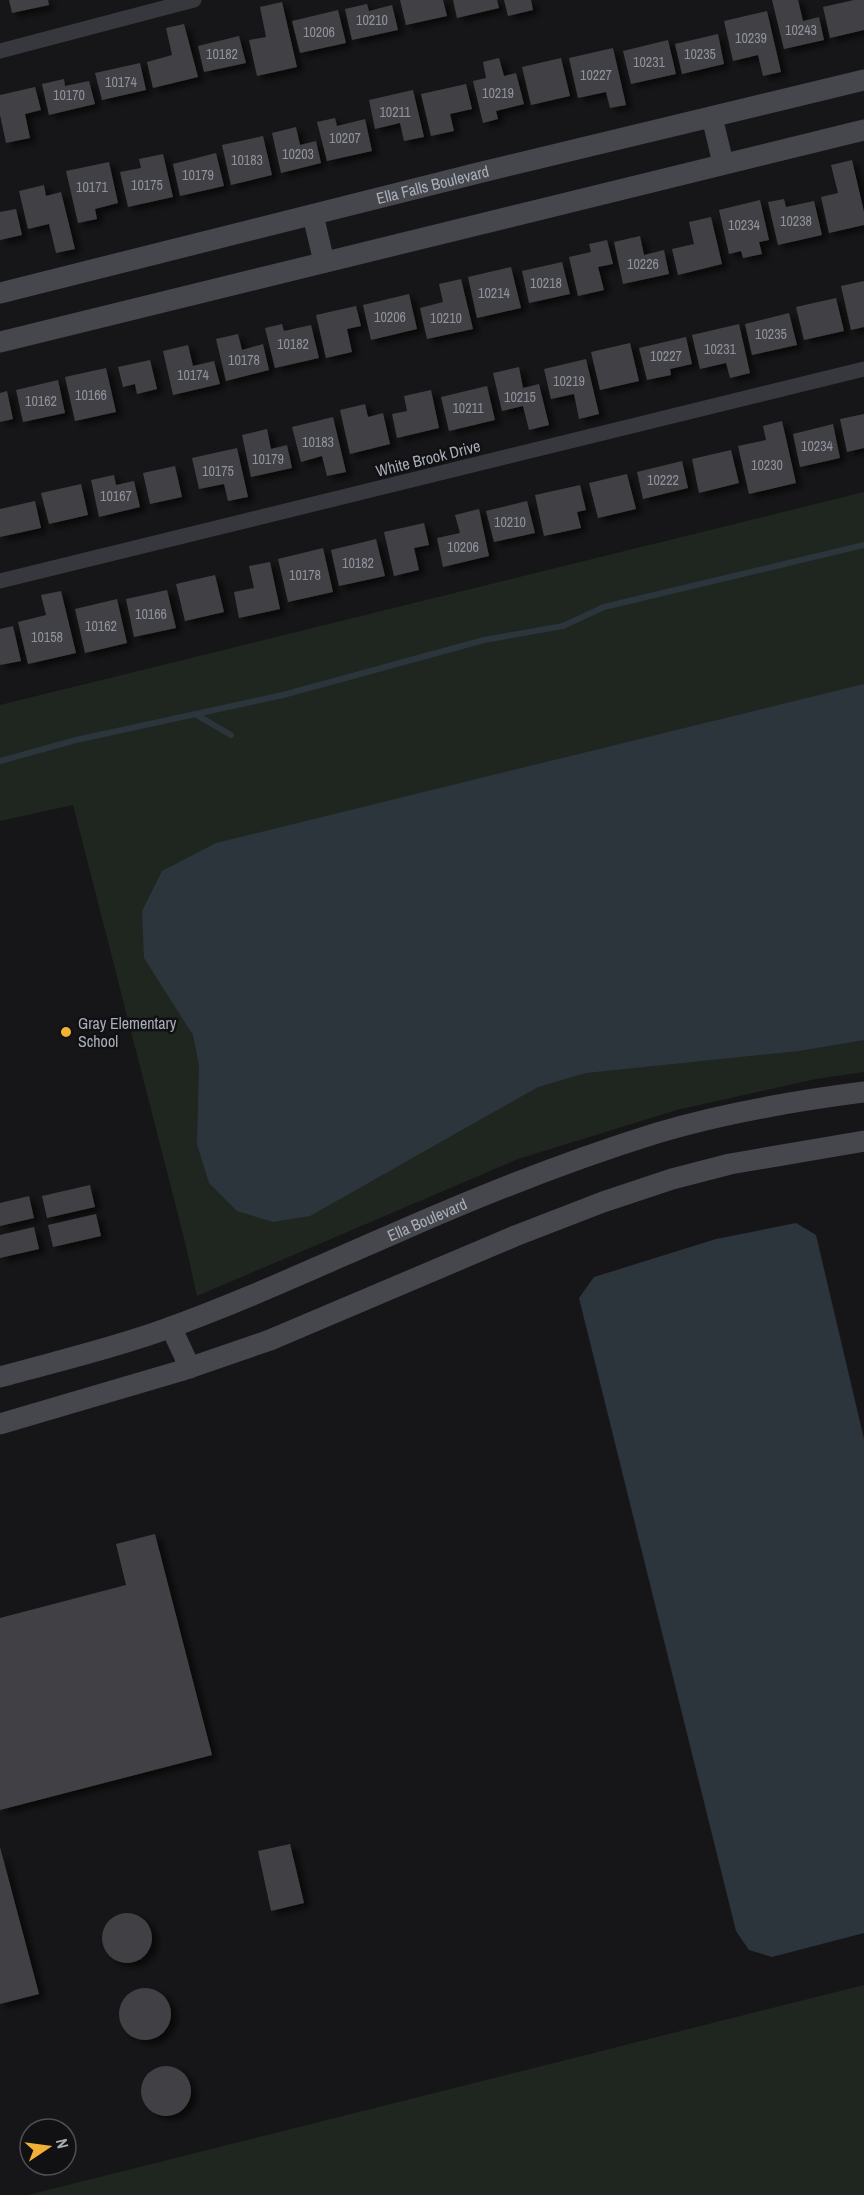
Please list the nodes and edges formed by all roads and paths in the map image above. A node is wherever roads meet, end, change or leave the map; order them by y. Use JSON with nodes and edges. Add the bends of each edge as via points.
{"nodes":[{"id":1,"x":194,"y":0,"type":"edge"},
{"id":2,"x":0,"y":51,"type":"edge"},
{"id":3,"x":864,"y":80,"type":"edge"},
{"id":4,"x":712,"y":117,"type":"junction"},
{"id":5,"x":864,"y":130,"type":"edge"},
{"id":6,"x":723,"y":163,"type":"junction"},
{"id":7,"x":313,"y":215,"type":"junction"},
{"id":8,"x":324,"y":262,"type":"junction"},
{"id":9,"x":0,"y":293,"type":"edge"},
{"id":10,"x":0,"y":342,"type":"edge"},
{"id":11,"x":864,"y":369,"type":"edge"},
{"id":12,"x":0,"y":581,"type":"edge"},
{"id":13,"x":864,"y":1092,"type":"edge"},
{"id":14,"x":864,"y":1141,"type":"edge"},
{"id":15,"x":171,"y":1327,"type":"junction"},
{"id":16,"x":190,"y":1368,"type":"junction"},
{"id":17,"x":0,"y":1377,"type":"edge"},
{"id":18,"x":0,"y":1424,"type":"edge"}],
"edges":[{"from":1,"to":2,"type":"street"},
{"from":3,"to":4,"type":"street","name":"Ella Falls Boulevard"},
{"from":4,"to":6,"type":"street"},
{"from":4,"to":7,"type":"street","name":"Ella Falls Boulevard"},
{"from":5,"to":6,"type":"street"},
{"from":6,"to":8,"type":"street"},
{"from":7,"to":8,"type":"street"},
{"from":7,"to":9,"type":"street","name":"Ella Falls Boulevard"},
{"from":8,"to":10,"type":"street"},
{"from":11,"to":12,"type":"street","name":"White Brook Drive"},
{"from":13,"to":15,"type":"street","name":"Ella Boulevard","via":[[720,1117],[587,1156]]},
{"from":14,"to":16,"type":"street","via":[[730,1164],[603,1202],[310,1324]]},
{"from":15,"to":16,"type":"street"},
{"from":15,"to":17,"type":"street","name":"Ella Boulevard"},
{"from":16,"to":18,"type":"street"}]}
